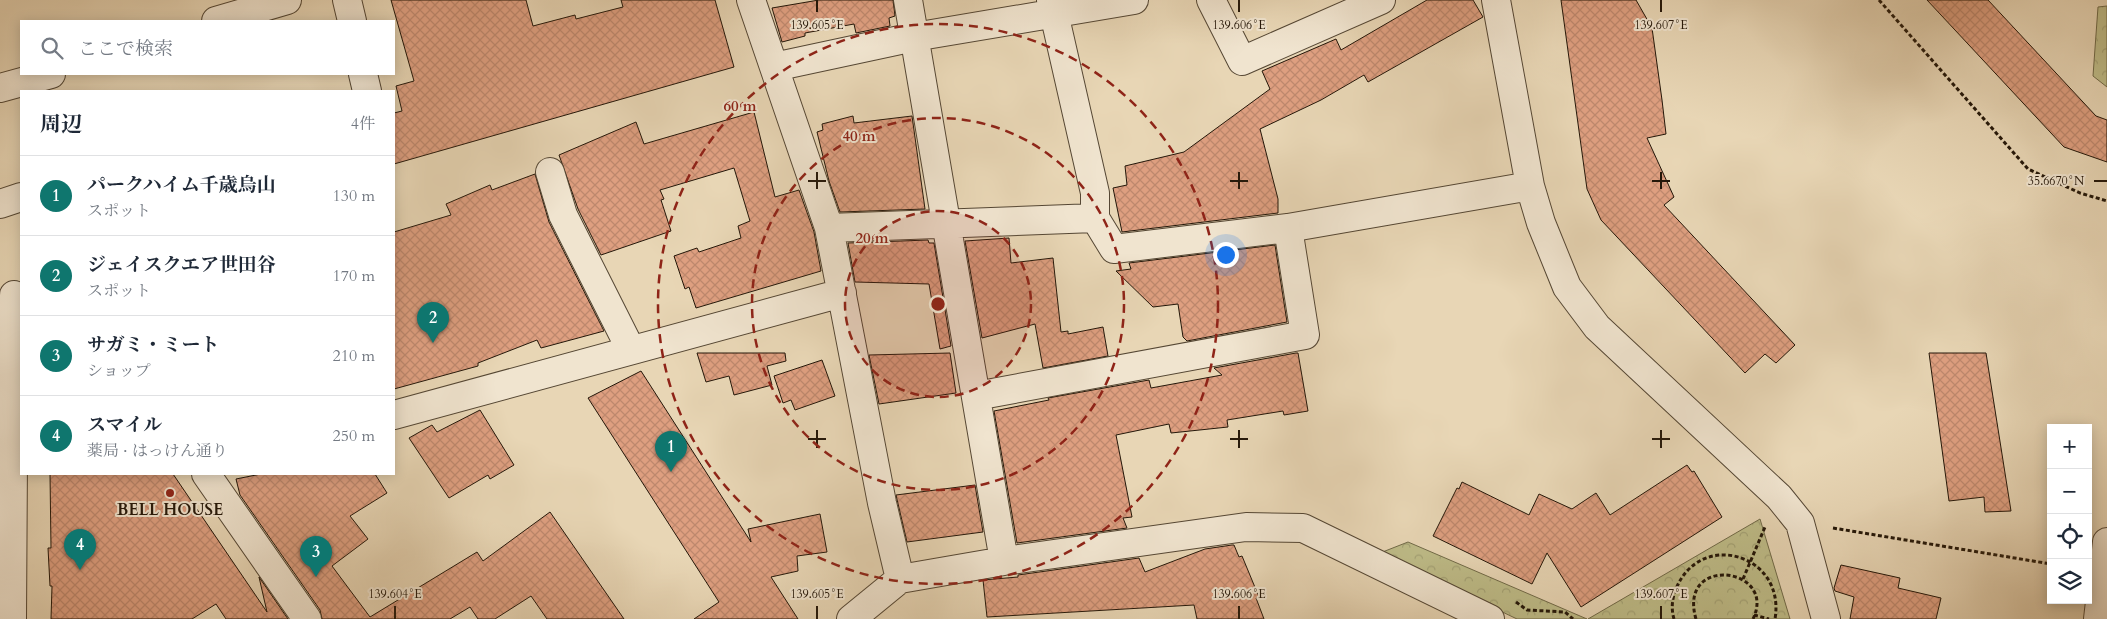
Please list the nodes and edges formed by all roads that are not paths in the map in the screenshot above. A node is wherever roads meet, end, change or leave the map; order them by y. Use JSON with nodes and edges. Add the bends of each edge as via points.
{"nodes":[{"id":1,"x":287,"y":0,"type":"edge"},
{"id":2,"x":347,"y":0,"type":"edge"},
{"id":3,"x":751,"y":0,"type":"edge"},
{"id":4,"x":908,"y":0,"type":"edge"},
{"id":5,"x":1134,"y":0,"type":"edge"},
{"id":6,"x":1211,"y":0,"type":"edge"},
{"id":7,"x":1381,"y":0,"type":"edge"},
{"id":8,"x":1496,"y":0,"type":"edge"},
{"id":9,"x":1052,"y":7,"type":"edge"},
{"id":10,"x":219,"y":20,"type":"edge"},
{"id":11,"x":352,"y":20,"type":"edge"},
{"id":12,"x":914,"y":37,"type":"junction"},
{"id":13,"x":774,"y":67,"type":"junction"},
{"id":14,"x":47,"y":75,"type":"edge"},
{"id":15,"x":363,"y":75,"type":"edge"},
{"id":16,"x":0,"y":88,"type":"edge"},
{"id":17,"x":367,"y":90,"type":"edge"},
{"id":18,"x":550,"y":172,"type":"dead end"},
{"id":19,"x":1530,"y":186,"type":"junction"},
{"id":20,"x":20,"y":198,"type":"edge"},
{"id":21,"x":0,"y":204,"type":"edge"},
{"id":22,"x":1095,"y":218,"type":"junction"},
{"id":23,"x":947,"y":224,"type":"junction"},
{"id":24,"x":829,"y":228,"type":"junction"},
{"id":25,"x":1288,"y":228,"type":"junction"},
{"id":26,"x":12,"y":293,"type":"edge"},
{"id":27,"x":842,"y":293,"type":"junction"},
{"id":28,"x":631,"y":350,"type":"junction"},
{"id":29,"x":976,"y":396,"type":"junction"},
{"id":30,"x":6,"y":397,"type":"edge"},
{"id":31,"x":395,"y":415,"type":"edge"},
{"id":32,"x":207,"y":475,"type":"edge"},
{"id":33,"x":2107,"y":542,"type":"edge"},
{"id":34,"x":1004,"y":561,"type":"junction"},
{"id":35,"x":900,"y":579,"type":"junction"},
{"id":36,"x":6,"y":592,"type":"edge"},
{"id":37,"x":12,"y":619,"type":"edge"},
{"id":38,"x":307,"y":619,"type":"edge"},
{"id":39,"x":851,"y":619,"type":"edge"},
{"id":40,"x":1490,"y":619,"type":"edge"},
{"id":41,"x":1826,"y":619,"type":"edge"},
{"id":42,"x":2098,"y":619,"type":"edge"}],
"edges":[{"from":1,"to":10,"type":"street"},
{"from":2,"to":11,"type":"street"},
{"from":3,"to":13,"type":"street"},
{"from":4,"to":12,"type":"street"},
{"from":5,"to":9,"type":"street"},
{"from":6,"to":7,"type":"street","via":[[1242,61]]},
{"from":8,"to":19,"type":"street"},
{"from":9,"to":12,"type":"street"},
{"from":9,"to":22,"type":"street","via":[[1095,194]]},
{"from":12,"to":13,"type":"street"},
{"from":12,"to":23,"type":"street"},
{"from":13,"to":24,"type":"street"},
{"from":14,"to":16,"type":"street"},
{"from":15,"to":17,"type":"street"},
{"from":18,"to":28,"type":"street","via":[[564,215]]},
{"from":19,"to":25,"type":"street"},
{"from":19,"to":41,"type":"street","via":[[1567,287],[1598,328],[1778,497],[1800,523]]},
{"from":20,"to":21,"type":"street"},
{"from":22,"to":23,"type":"street"},
{"from":22,"to":25,"type":"street","via":[[1114,249]]},
{"from":23,"to":24,"type":"street"},
{"from":23,"to":29,"type":"street"},
{"from":24,"to":27,"type":"street"},
{"from":25,"to":29,"type":"street","via":[[1305,335]]},
{"from":26,"to":30,"type":"street"},
{"from":27,"to":28,"type":"street"},
{"from":27,"to":35,"type":"street","via":[[882,503]]},
{"from":28,"to":31,"type":"street"},
{"from":29,"to":34,"type":"street"},
{"from":30,"to":36,"type":"street"},
{"from":32,"to":38,"type":"street"},
{"from":33,"to":42,"type":"street"},
{"from":34,"to":35,"type":"street"},
{"from":34,"to":40,"type":"street","via":[[1246,527],[1303,528]]},
{"from":35,"to":39,"type":"street"},
{"from":36,"to":37,"type":"street"}]}
